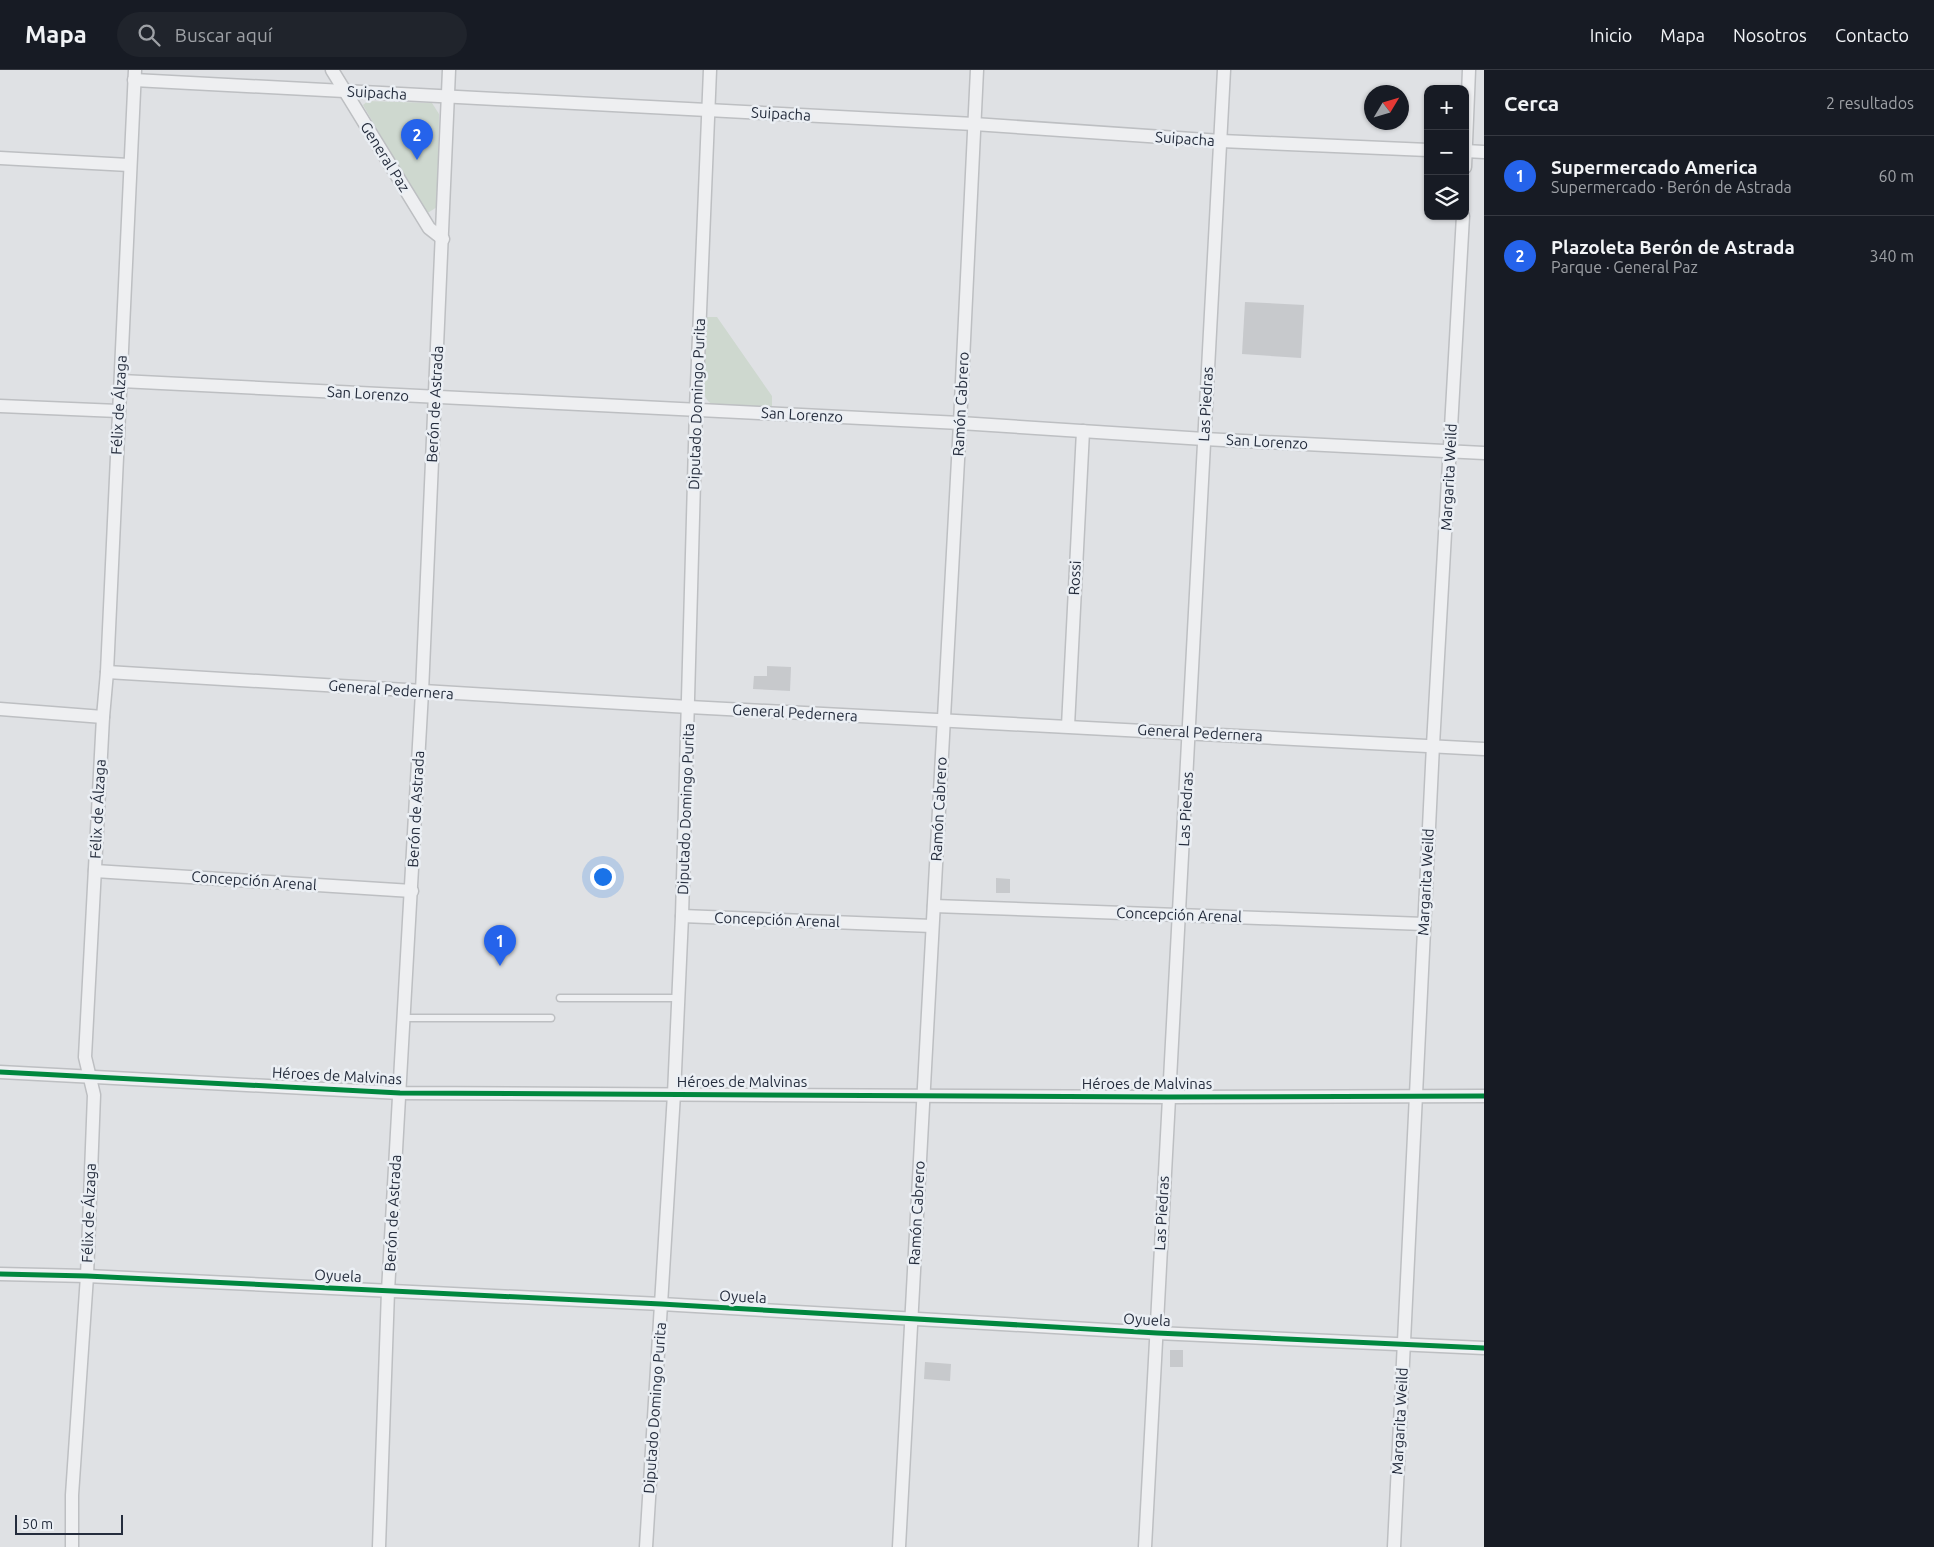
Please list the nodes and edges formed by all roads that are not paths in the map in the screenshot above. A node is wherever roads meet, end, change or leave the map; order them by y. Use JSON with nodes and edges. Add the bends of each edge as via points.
{"nodes":[{"id":1,"x":332,"y":70,"type":"edge"},
{"id":2,"x":449,"y":70,"type":"edge"},
{"id":3,"x":710,"y":70,"type":"edge"},
{"id":4,"x":977,"y":70,"type":"edge"},
{"id":5,"x":1224,"y":70,"type":"edge"},
{"id":6,"x":1469,"y":70,"type":"edge"},
{"id":7,"x":134,"y":75,"type":"edge"},
{"id":8,"x":344,"y":91,"type":"junction"},
{"id":9,"x":448,"y":97,"type":"junction"},
{"id":10,"x":708,"y":110,"type":"junction"},
{"id":11,"x":974,"y":124,"type":"junction"},
{"id":12,"x":1467,"y":130,"type":"edge"},
{"id":13,"x":1221,"y":141,"type":"junction"},
{"id":14,"x":1424,"y":150,"type":"edge"},
{"id":15,"x":1469,"y":151,"type":"edge"},
{"id":16,"x":1484,"y":152,"type":"edge"},
{"id":17,"x":0,"y":158,"type":"edge"},
{"id":18,"x":130,"y":165,"type":"junction"},
{"id":19,"x":1463,"y":220,"type":"edge"},
{"id":20,"x":443,"y":239,"type":"junction"},
{"id":21,"x":121,"y":382,"type":"junction"},
{"id":22,"x":436,"y":398,"type":"junction"},
{"id":23,"x":0,"y":406,"type":"edge"},
{"id":24,"x":696,"y":410,"type":"junction"},
{"id":25,"x":118,"y":411,"type":"junction"},
{"id":26,"x":960,"y":423,"type":"junction"},
{"id":27,"x":1083,"y":430,"type":"junction"},
{"id":28,"x":1204,"y":439,"type":"junction"},
{"id":29,"x":1451,"y":452,"type":"junction"},
{"id":30,"x":1484,"y":453,"type":"edge"},
{"id":31,"x":107,"y":672,"type":"junction"},
{"id":32,"x":422,"y":692,"type":"junction"},
{"id":33,"x":689,"y":707,"type":"junction"},
{"id":34,"x":0,"y":709,"type":"edge"},
{"id":35,"x":103,"y":717,"type":"junction"},
{"id":36,"x":943,"y":720,"type":"junction"},
{"id":37,"x":1068,"y":726,"type":"junction"},
{"id":38,"x":1190,"y":733,"type":"junction"},
{"id":39,"x":1433,"y":745,"type":"junction"},
{"id":40,"x":1484,"y":749,"type":"edge"},
{"id":41,"x":95,"y":871,"type":"junction"},
{"id":42,"x":412,"y":891,"type":"junction"},
{"id":43,"x":934,"y":906,"type":"junction"},
{"id":44,"x":1180,"y":914,"type":"junction"},
{"id":45,"x":682,"y":916,"type":"junction"},
{"id":46,"x":1424,"y":924,"type":"junction"},
{"id":47,"x":932,"y":926,"type":"junction"},
{"id":48,"x":560,"y":998,"type":"dead end"},
{"id":49,"x":678,"y":998,"type":"junction"},
{"id":50,"x":404,"y":1018,"type":"junction"},
{"id":51,"x":550,"y":1018,"type":"dead end"},
{"id":52,"x":0,"y":1072,"type":"edge"},
{"id":53,"x":89,"y":1075,"type":"junction"},
{"id":54,"x":400,"y":1092,"type":"junction"},
{"id":55,"x":674,"y":1094,"type":"junction"},
{"id":56,"x":923,"y":1096,"type":"junction"},
{"id":57,"x":1416,"y":1096,"type":"junction"},
{"id":58,"x":1484,"y":1096,"type":"edge"},
{"id":59,"x":1168,"y":1097,"type":"junction"},
{"id":60,"x":0,"y":1274,"type":"edge"},
{"id":61,"x":87,"y":1276,"type":"junction"},
{"id":62,"x":388,"y":1291,"type":"junction"},
{"id":63,"x":661,"y":1304,"type":"junction"},
{"id":64,"x":912,"y":1319,"type":"junction"},
{"id":65,"x":1157,"y":1333,"type":"junction"},
{"id":66,"x":1404,"y":1344,"type":"junction"},
{"id":67,"x":1484,"y":1348,"type":"edge"},
{"id":68,"x":72,"y":1547,"type":"edge"},
{"id":69,"x":379,"y":1547,"type":"edge"},
{"id":70,"x":646,"y":1547,"type":"edge"},
{"id":71,"x":899,"y":1547,"type":"edge"},
{"id":72,"x":1145,"y":1547,"type":"edge"},
{"id":73,"x":1394,"y":1547,"type":"edge"}],
"edges":[{"from":1,"to":8,"type":"street","name":"General Paz"},
{"from":2,"to":9,"type":"street","name":"Berón de Astrada"},
{"from":3,"to":10,"type":"street","name":"Diputado Domingo Purita"},
{"from":4,"to":11,"type":"street","name":"Ramón Cabrero"},
{"from":5,"to":13,"type":"street","name":"Las Piedras"},
{"from":6,"to":12,"type":"street"},
{"from":7,"to":8,"type":"street","name":"Suipacha"},
{"from":7,"to":18,"type":"street","name":"Félix de Álzaga"},
{"from":8,"to":9,"type":"street","name":"Suipacha"},
{"from":8,"to":20,"type":"street","name":"General Paz","via":[[429,228]]},
{"from":9,"to":10,"type":"street","name":"Suipacha"},
{"from":9,"to":20,"type":"street","name":"Berón de Astrada"},
{"from":10,"to":11,"type":"street","name":"Suipacha"},
{"from":10,"to":24,"type":"street","name":"Diputado Domingo Purita"},
{"from":11,"to":13,"type":"street","name":"Suipacha"},
{"from":11,"to":26,"type":"street","name":"Ramón Cabrero"},
{"from":13,"to":14,"type":"street","name":"Suipacha"},
{"from":13,"to":28,"type":"street","name":"Las Piedras"},
{"from":15,"to":16,"type":"street"},
{"from":17,"to":18,"type":"street"},
{"from":18,"to":21,"type":"street","name":"Félix de Álzaga"},
{"from":19,"to":29,"type":"street","name":"Margarita Weild"},
{"from":20,"to":22,"type":"street","name":"Berón de Astrada"},
{"from":21,"to":22,"type":"street","name":"San Lorenzo"},
{"from":21,"to":25,"type":"street","name":"Félix de Álzaga"},
{"from":22,"to":24,"type":"street","name":"San Lorenzo"},
{"from":22,"to":32,"type":"street","name":"Berón de Astrada"},
{"from":23,"to":25,"type":"street"},
{"from":24,"to":26,"type":"street","name":"San Lorenzo"},
{"from":24,"to":33,"type":"street","name":"Diputado Domingo Purita"},
{"from":25,"to":31,"type":"street","name":"Félix de Álzaga"},
{"from":26,"to":27,"type":"street","name":"San Lorenzo"},
{"from":26,"to":36,"type":"street","name":"Ramón Cabrero"},
{"from":27,"to":28,"type":"street","name":"San Lorenzo"},
{"from":27,"to":37,"type":"street","name":"Rossi"},
{"from":28,"to":29,"type":"street","name":"San Lorenzo"},
{"from":28,"to":38,"type":"street","name":"Las Piedras"},
{"from":29,"to":30,"type":"street","name":"San Lorenzo"},
{"from":29,"to":39,"type":"street","name":"Margarita Weild"},
{"from":31,"to":32,"type":"street","name":"General Pedernera"},
{"from":31,"to":35,"type":"street","name":"Félix de Álzaga"},
{"from":32,"to":33,"type":"street","name":"General Pedernera"},
{"from":32,"to":42,"type":"street","name":"Berón de Astrada"},
{"from":33,"to":36,"type":"street","name":"General Pedernera"},
{"from":33,"to":45,"type":"street","name":"Diputado Domingo Purita"},
{"from":34,"to":35,"type":"street"},
{"from":35,"to":41,"type":"street","name":"Félix de Álzaga"},
{"from":36,"to":37,"type":"street","name":"General Pedernera"},
{"from":36,"to":43,"type":"street","name":"Ramón Cabrero"},
{"from":37,"to":38,"type":"street","name":"General Pedernera"},
{"from":38,"to":39,"type":"street","name":"General Pedernera"},
{"from":38,"to":44,"type":"street","name":"Las Piedras"},
{"from":39,"to":40,"type":"street","name":"General Pedernera"},
{"from":39,"to":46,"type":"street","name":"Margarita Weild"},
{"from":41,"to":42,"type":"street","name":"Concepción Arenal"},
{"from":41,"to":53,"type":"street","name":"Félix de Álzaga","via":[[85,1057]]},
{"from":42,"to":50,"type":"street","name":"Berón de Astrada"},
{"from":43,"to":44,"type":"street","name":"Concepción Arenal"},
{"from":43,"to":47,"type":"street","name":"Ramón Cabrero"},
{"from":44,"to":46,"type":"street","name":"Concepción Arenal"},
{"from":44,"to":59,"type":"street","name":"Las Piedras"},
{"from":45,"to":47,"type":"street","name":"Concepción Arenal"},
{"from":45,"to":49,"type":"street","name":"Diputado Domingo Purita"},
{"from":46,"to":57,"type":"street","name":"Margarita Weild"},
{"from":47,"to":56,"type":"street","name":"Ramón Cabrero"},
{"from":48,"to":49,"type":"lane"},
{"from":49,"to":55,"type":"street","name":"Diputado Domingo Purita"},
{"from":50,"to":51,"type":"lane"},
{"from":50,"to":54,"type":"street","name":"Berón de Astrada"},
{"from":52,"to":53,"type":"street","name":"Héroes de Malvinas"},
{"from":53,"to":54,"type":"street","name":"Héroes de Malvinas"},
{"from":53,"to":61,"type":"street","name":"Félix de Álzaga","via":[[94,1095]]},
{"from":54,"to":55,"type":"street","name":"Héroes de Malvinas"},
{"from":54,"to":62,"type":"street","name":"Berón de Astrada"},
{"from":55,"to":56,"type":"street","name":"Héroes de Malvinas"},
{"from":55,"to":63,"type":"street","name":"Diputado Domingo Purita"},
{"from":56,"to":59,"type":"street","name":"Héroes de Malvinas"},
{"from":56,"to":64,"type":"street","name":"Ramón Cabrero"},
{"from":57,"to":58,"type":"street","name":"Héroes de Malvinas"},
{"from":57,"to":59,"type":"street","name":"Héroes de Malvinas"},
{"from":57,"to":66,"type":"street","name":"Margarita Weild"},
{"from":59,"to":65,"type":"street","name":"Las Piedras"},
{"from":60,"to":61,"type":"street","name":"Oyuela"},
{"from":61,"to":62,"type":"street","name":"Oyuela"},
{"from":61,"to":68,"type":"street","name":"Félix de Álzaga","via":[[72,1494]]},
{"from":62,"to":63,"type":"street","name":"Oyuela"},
{"from":62,"to":69,"type":"street","name":"Berón de Astrada"},
{"from":63,"to":64,"type":"street","name":"Oyuela"},
{"from":63,"to":70,"type":"street","name":"Diputado Domingo Purita"},
{"from":64,"to":65,"type":"street","name":"Oyuela"},
{"from":64,"to":71,"type":"street","name":"Ramón Cabrero"},
{"from":65,"to":66,"type":"street","name":"Oyuela"},
{"from":65,"to":72,"type":"street","name":"Las Piedras"},
{"from":66,"to":67,"type":"street","name":"Oyuela"},
{"from":66,"to":73,"type":"street","name":"Margarita Weild"}]}
